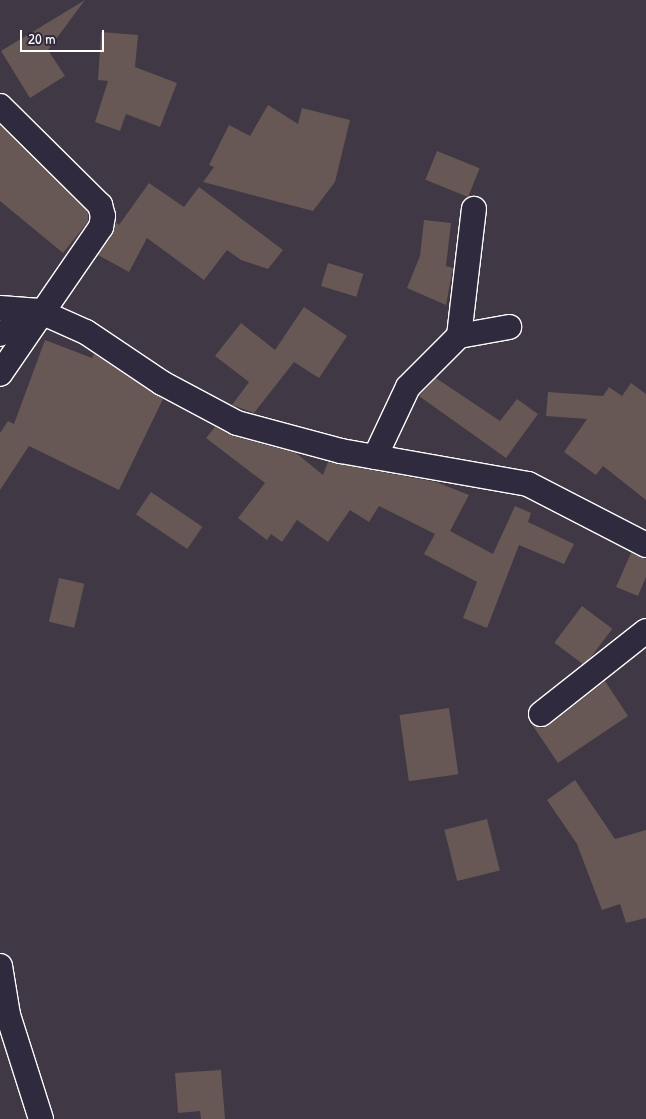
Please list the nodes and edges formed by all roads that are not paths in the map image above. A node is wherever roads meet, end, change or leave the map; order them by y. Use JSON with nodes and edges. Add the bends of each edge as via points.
{"nodes":[{"id":1,"x":0,"y":106,"type":"edge"},
{"id":2,"x":474,"y":209,"type":"dead end"},
{"id":3,"x":0,"y":308,"type":"edge"},
{"id":4,"x":41,"y":312,"type":"junction"},
{"id":5,"x":509,"y":327,"type":"dead end"},
{"id":6,"x":0,"y":334,"type":"edge"},
{"id":7,"x":459,"y":336,"type":"junction"},
{"id":8,"x":0,"y":374,"type":"edge"},
{"id":9,"x":375,"y":457,"type":"junction"},
{"id":10,"x":646,"y":545,"type":"edge"},
{"id":11,"x":646,"y":631,"type":"edge"},
{"id":12,"x":541,"y":714,"type":"dead end"},
{"id":13,"x":0,"y":966,"type":"edge"},
{"id":14,"x":41,"y":1119,"type":"edge"}],
"edges":[{"from":1,"to":4,"type":"street","via":[[100,205],[103,216],[101,226]]},
{"from":2,"to":7,"type":"street"},
{"from":3,"to":4,"type":"street"},
{"from":4,"to":6,"type":"street"},
{"from":4,"to":8,"type":"street"},
{"from":4,"to":9,"type":"street","via":[[86,332],[162,383],[237,424],[341,452]]},
{"from":5,"to":7,"type":"street"},
{"from":7,"to":9,"type":"street","via":[[408,387]]},
{"from":9,"to":10,"type":"street","via":[[528,484]]},
{"from":11,"to":12,"type":"street"},
{"from":13,"to":14,"type":"street","via":[[8,1015]]}]}
